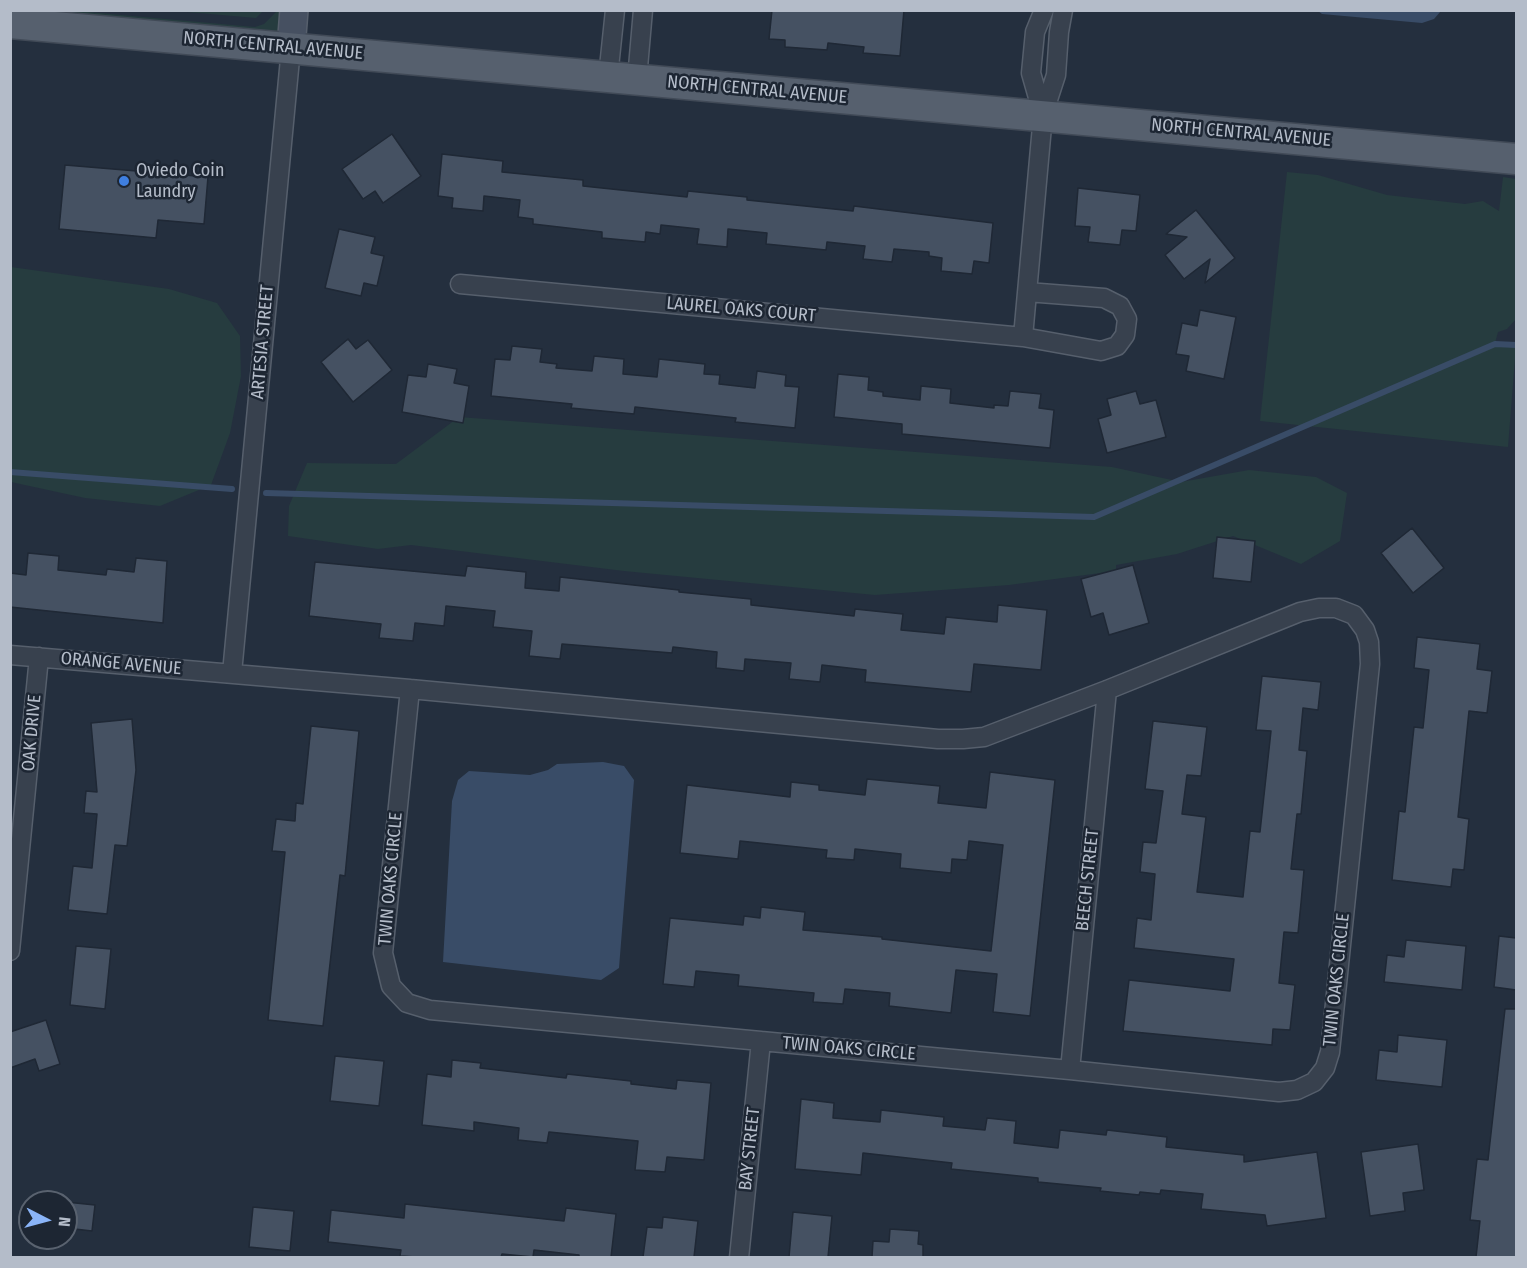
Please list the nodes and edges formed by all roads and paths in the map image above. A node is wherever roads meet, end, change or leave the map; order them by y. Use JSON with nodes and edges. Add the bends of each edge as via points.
{"nodes":[{"id":1,"x":294,"y":10,"type":"edge"},
{"id":2,"x":615,"y":10,"type":"edge"},
{"id":3,"x":644,"y":10,"type":"edge"},
{"id":4,"x":1044,"y":10,"type":"edge"},
{"id":5,"x":1063,"y":10,"type":"edge"},
{"id":6,"x":10,"y":23,"type":"edge"},
{"id":7,"x":291,"y":48,"type":"junction"},
{"id":8,"x":623,"y":78,"type":"junction"},
{"id":9,"x":1043,"y":115,"type":"junction"},
{"id":10,"x":1510,"y":159,"type":"edge"},
{"id":11,"x":460,"y":284,"type":"dead end"},
{"id":12,"x":1027,"y":292,"type":"junction"},
{"id":13,"x":1023,"y":337,"type":"junction"},
{"id":14,"x":10,"y":655,"type":"edge"},
{"id":15,"x":39,"y":657,"type":"junction"},
{"id":16,"x":232,"y":673,"type":"junction"},
{"id":17,"x":410,"y":689,"type":"junction"},
{"id":18,"x":1107,"y":690,"type":"junction"},
{"id":19,"x":10,"y":951,"type":"edge"},
{"id":20,"x":761,"y":1041,"type":"junction"},
{"id":21,"x":1070,"y":1070,"type":"junction"},
{"id":22,"x":739,"y":1257,"type":"edge"}],
"edges":[{"from":1,"to":7,"type":"street","name":"ARTESIA STREET"},
{"from":2,"to":8,"type":"street"},
{"from":3,"to":8,"type":"street"},
{"from":4,"to":9,"type":"street","via":[[1035,32],[1031,73]]},
{"from":5,"to":9,"type":"street","via":[[1056,75]]},
{"from":6,"to":7,"type":"main road","name":"NORTH CENTRAL AVENUE"},
{"from":7,"to":8,"type":"main road","name":"NORTH CENTRAL AVENUE"},
{"from":7,"to":16,"type":"street","name":"ARTESIA STREET"},
{"from":8,"to":9,"type":"main road","name":"NORTH CENTRAL AVENUE"},
{"from":9,"to":10,"type":"main road","name":"NORTH CENTRAL AVENUE"},
{"from":9,"to":12,"type":"street"},
{"from":11,"to":13,"type":"street","name":"LAUREL OAKS COURT"},
{"from":12,"to":13,"type":"street"},
{"from":12,"to":13,"type":"street","name":"LAUREL OAKS COURT","via":[[1104,298],[1120,306],[1126,319],[1125,335],[1117,346],[1101,351]]},
{"from":14,"to":15,"type":"street","name":"ORANGE AVENUE"},
{"from":15,"to":16,"type":"street","name":"ORANGE AVENUE"},
{"from":15,"to":19,"type":"street","name":"OAK DRIVE"},
{"from":16,"to":17,"type":"street","name":"TWIN OAKS CIRCLE"},
{"from":17,"to":18,"type":"street","name":"TWIN OAKS CIRCLE","via":[[963,739],[984,737]]},
{"from":17,"to":20,"type":"street","name":"TWIN OAKS CIRCLE","via":[[384,953],[391,986],[407,1003],[430,1010]]},
{"from":18,"to":21,"type":"street","name":"BEECH STREET"},
{"from":18,"to":21,"type":"street","name":"TWIN OAKS CIRCLE","via":[[1318,608],[1336,608],[1354,615],[1370,642],[1330,1052],[1325,1068],[1314,1082],[1297,1090],[1279,1092]]},
{"from":20,"to":21,"type":"street","name":"TWIN OAKS CIRCLE"},
{"from":20,"to":22,"type":"street","name":"BAY STREET"}]}
